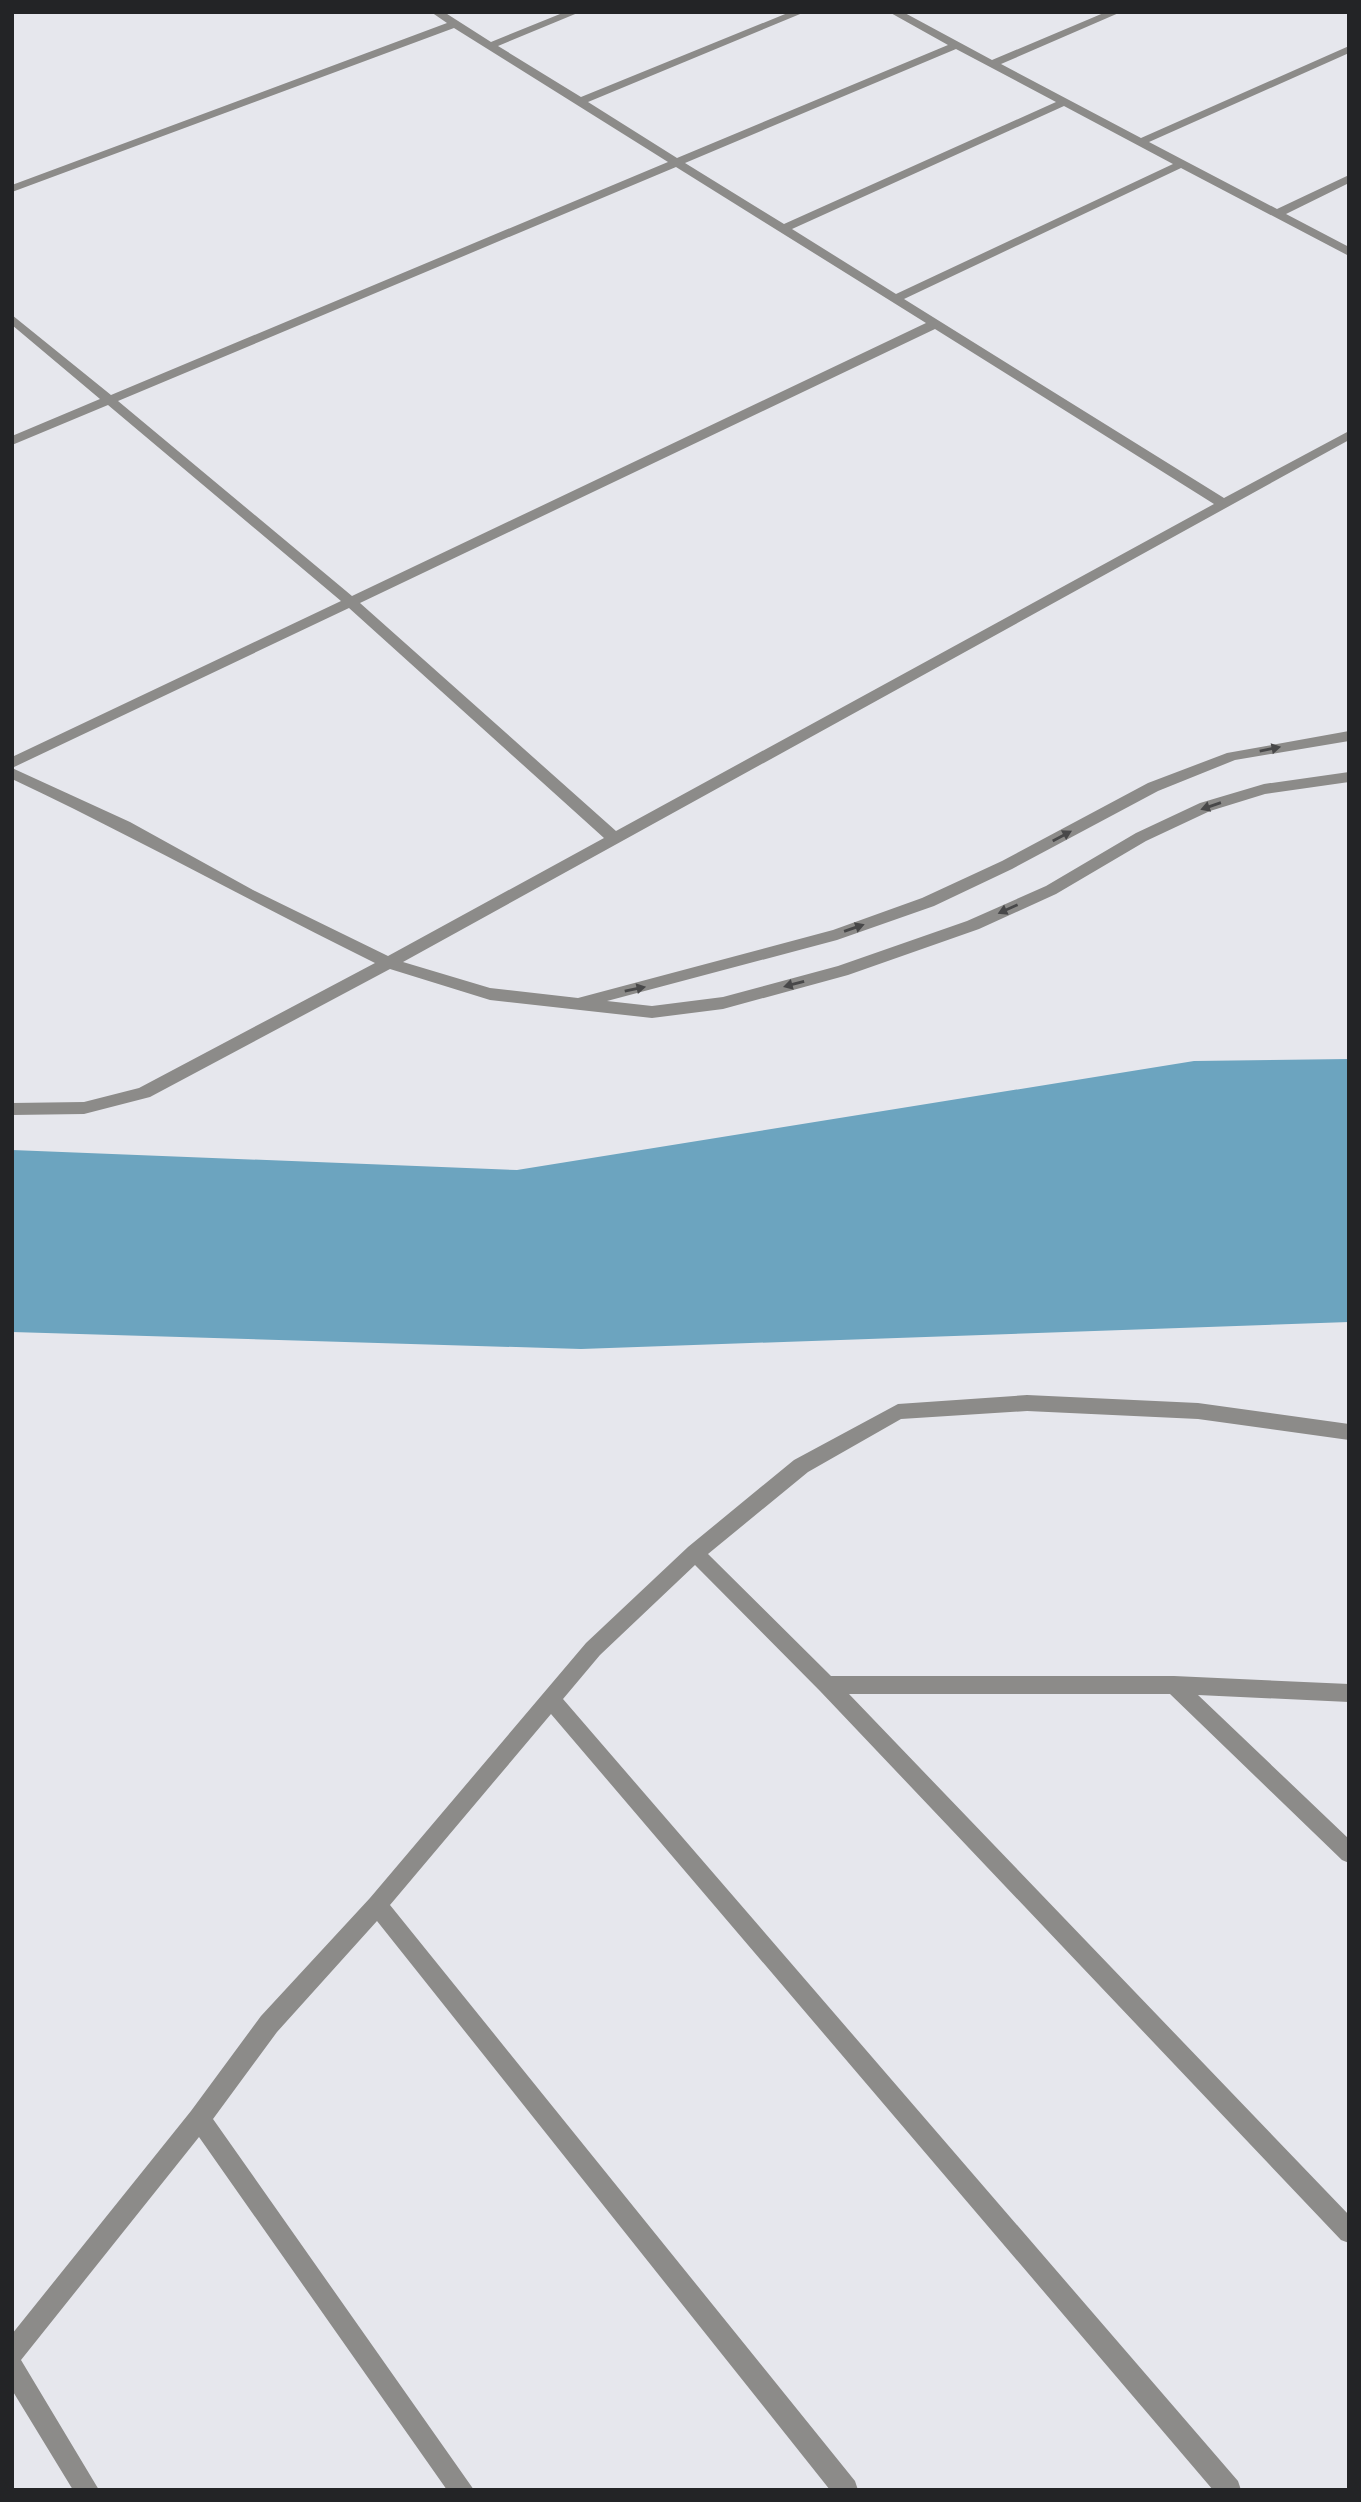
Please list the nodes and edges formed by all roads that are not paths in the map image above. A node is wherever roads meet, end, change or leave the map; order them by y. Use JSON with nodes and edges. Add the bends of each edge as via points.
{"nodes":[{"id":1,"x":436,"y":12,"type":"edge"},
{"id":2,"x":575,"y":12,"type":"edge"},
{"id":3,"x":800,"y":12,"type":"edge"},
{"id":4,"x":894,"y":12,"type":"edge"},
{"id":5,"x":1116,"y":12,"type":"edge"},
{"id":6,"x":455,"y":24,"type":"junction"},
{"id":7,"x":956,"y":45,"type":"junction"},
{"id":8,"x":489,"y":46,"type":"junction"},
{"id":9,"x":1349,"y":48,"type":"edge"},
{"id":10,"x":991,"y":64,"type":"junction"},
{"id":11,"x":579,"y":102,"type":"junction"},
{"id":12,"x":1064,"y":102,"type":"junction"},
{"id":13,"x":1140,"y":142,"type":"junction"},
{"id":14,"x":676,"y":162,"type":"junction"},
{"id":15,"x":1181,"y":164,"type":"junction"},
{"id":16,"x":1349,"y":178,"type":"edge"},
{"id":17,"x":12,"y":188,"type":"edge"},
{"id":18,"x":1276,"y":214,"type":"junction"},
{"id":19,"x":783,"y":229,"type":"junction"},
{"id":20,"x":1349,"y":253,"type":"edge"},
{"id":21,"x":895,"y":299,"type":"junction"},
{"id":22,"x":12,"y":319,"type":"edge"},
{"id":23,"x":935,"y":324,"type":"junction"},
{"id":24,"x":109,"y":402,"type":"junction"},
{"id":25,"x":1349,"y":435,"type":"edge"},
{"id":26,"x":12,"y":441,"type":"edge"},
{"id":27,"x":1224,"y":504,"type":"junction"},
{"id":28,"x":351,"y":603,"type":"junction"},
{"id":29,"x":1349,"y":736,"type":"edge"},
{"id":30,"x":12,"y":763,"type":"edge"},
{"id":31,"x":12,"y":773,"type":"edge"},
{"id":32,"x":1349,"y":777,"type":"edge"},
{"id":33,"x":613,"y":837,"type":"junction"},
{"id":34,"x":388,"y":962,"type":"junction"},
{"id":35,"x":568,"y":1003,"type":"junction"},
{"id":36,"x":12,"y":1109,"type":"edge"},
{"id":37,"x":1349,"y":1432,"type":"edge"},
{"id":38,"x":695,"y":1553,"type":"junction"},
{"id":39,"x":827,"y":1685,"type":"junction"},
{"id":40,"x":1174,"y":1685,"type":"junction"},
{"id":41,"x":1349,"y":1693,"type":"edge"},
{"id":42,"x":551,"y":1700,"type":"junction"},
{"id":43,"x":1349,"y":1853,"type":"edge"},
{"id":44,"x":377,"y":1905,"type":"junction"},
{"id":45,"x":199,"y":2119,"type":"junction"},
{"id":46,"x":1349,"y":2232,"type":"edge"},
{"id":47,"x":12,"y":2353,"type":"edge"},
{"id":48,"x":12,"y":2368,"type":"edge"},
{"id":49,"x":87,"y":2490,"type":"edge"},
{"id":50,"x":462,"y":2490,"type":"edge"},
{"id":51,"x":846,"y":2490,"type":"edge"},
{"id":52,"x":1229,"y":2490,"type":"edge"}],
"edges":[{"from":1,"to":6,"type":"street"},
{"from":2,"to":8,"type":"street"},
{"from":3,"to":11,"type":"street"},
{"from":4,"to":7,"type":"street"},
{"from":5,"to":10,"type":"street"},
{"from":6,"to":8,"type":"street"},
{"from":6,"to":17,"type":"street"},
{"from":7,"to":10,"type":"street"},
{"from":7,"to":14,"type":"street"},
{"from":8,"to":11,"type":"street"},
{"from":9,"to":13,"type":"street"},
{"from":10,"to":12,"type":"street"},
{"from":11,"to":14,"type":"street"},
{"from":12,"to":13,"type":"street"},
{"from":12,"to":19,"type":"street"},
{"from":13,"to":15,"type":"street"},
{"from":14,"to":19,"type":"street"},
{"from":14,"to":24,"type":"street"},
{"from":15,"to":18,"type":"street"},
{"from":15,"to":21,"type":"street"},
{"from":16,"to":18,"type":"street"},
{"from":18,"to":20,"type":"street"},
{"from":19,"to":21,"type":"street"},
{"from":21,"to":23,"type":"street"},
{"from":22,"to":24,"type":"street"},
{"from":23,"to":27,"type":"street"},
{"from":23,"to":28,"type":"street"},
{"from":24,"to":26,"type":"street"},
{"from":24,"to":28,"type":"street"},
{"from":25,"to":27,"type":"street"},
{"from":27,"to":33,"type":"street"},
{"from":28,"to":30,"type":"street"},
{"from":28,"to":33,"type":"street"},
{"from":35,"to":29,"type":"street","one_way":true,"via":[[644,988],[837,934],[928,902],[1192,771],[1231,756]]},
{"from":31,"to":34,"type":"street"},
{"from":32,"to":35,"type":"street","one_way":true,"via":[[1264,789],[1205,807],[1141,837],[1052,890],[973,925],[842,971],[723,1003],[652,1012]]},
{"from":33,"to":34,"type":"street"},
{"from":34,"to":35,"type":"street","via":[[490,994]]},
{"from":34,"to":36,"type":"street","via":[[144,1093],[84,1108]]},
{"from":37,"to":38,"type":"street","via":[[1198,1411],[1040,1403],[898,1412],[801,1466]]},
{"from":38,"to":39,"type":"street"},
{"from":38,"to":42,"type":"street","via":[[593,1649]]},
{"from":39,"to":40,"type":"street"},
{"from":39,"to":46,"type":"street"},
{"from":40,"to":41,"type":"street"},
{"from":40,"to":43,"type":"street"},
{"from":42,"to":44,"type":"street"},
{"from":42,"to":52,"type":"street"},
{"from":44,"to":45,"type":"street","via":[[269,2024]]},
{"from":44,"to":51,"type":"street"},
{"from":45,"to":47,"type":"street"},
{"from":45,"to":50,"type":"street"},
{"from":48,"to":49,"type":"street"}]}
